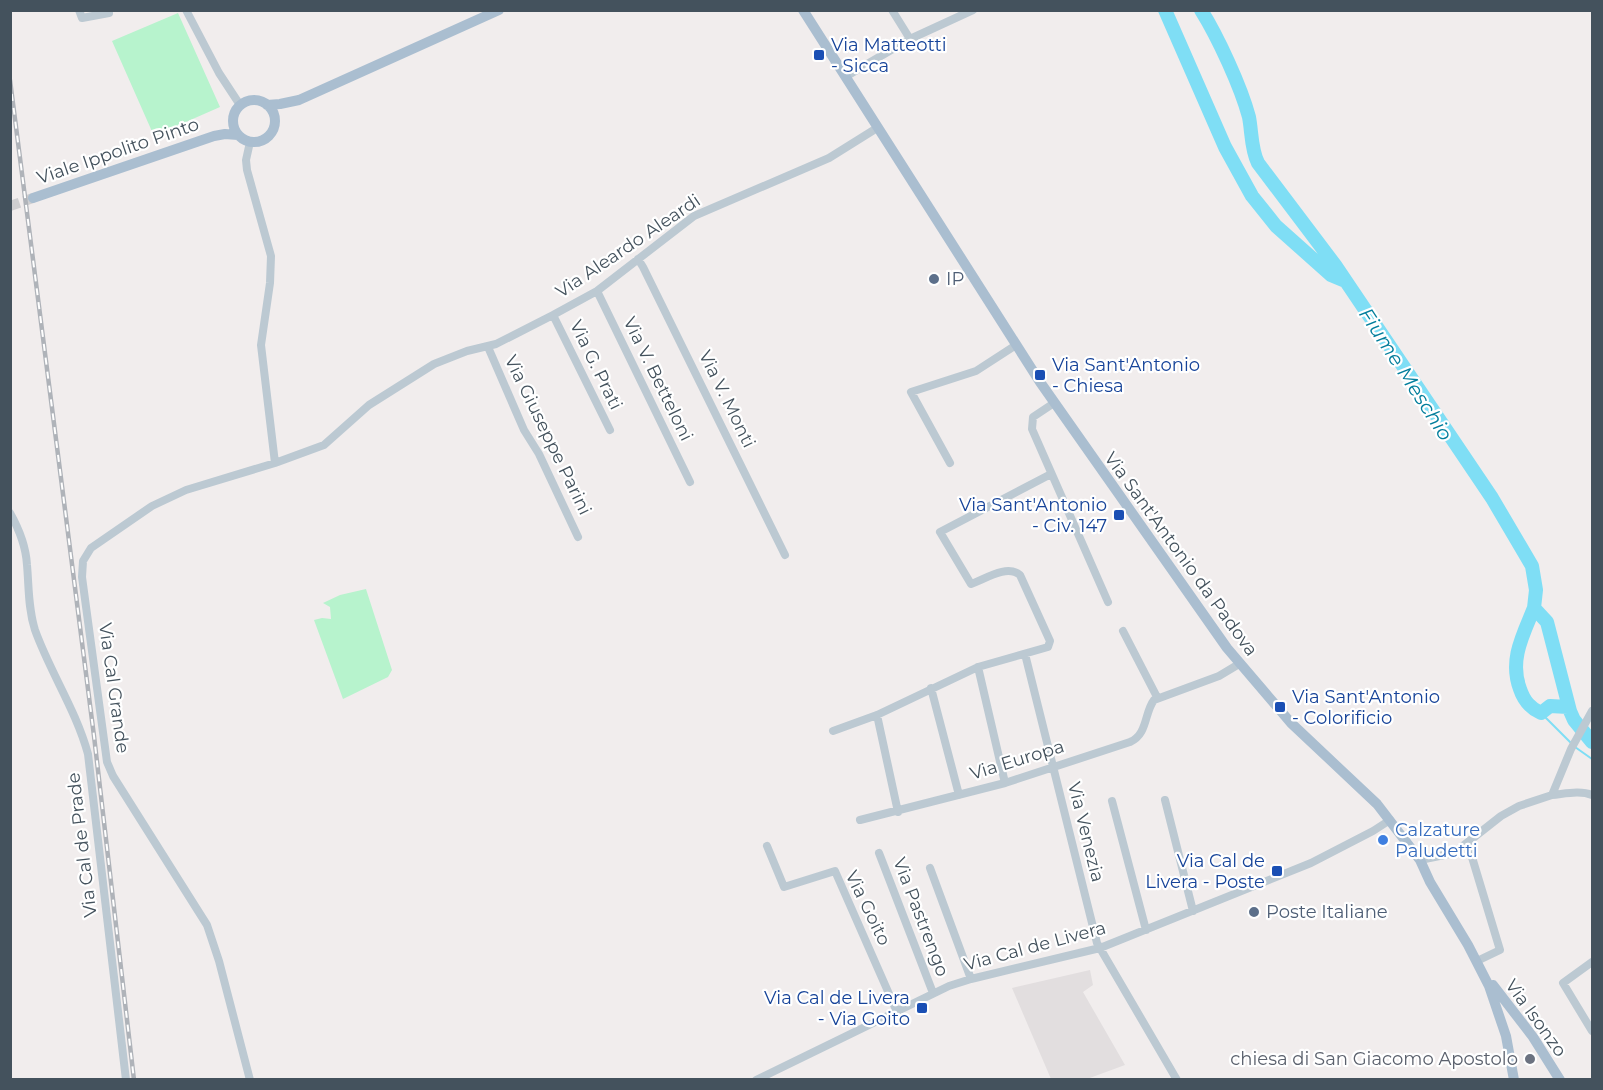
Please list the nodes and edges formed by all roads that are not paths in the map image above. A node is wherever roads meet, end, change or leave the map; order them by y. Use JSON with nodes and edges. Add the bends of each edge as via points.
{"nodes":[{"id":1,"x":79,"y":10,"type":"edge"},
{"id":2,"x":186,"y":10,"type":"edge"},
{"id":3,"x":499,"y":10,"type":"edge"},
{"id":4,"x":802,"y":10,"type":"edge"},
{"id":5,"x":892,"y":10,"type":"edge"},
{"id":6,"x":969,"y":11,"type":"edge"},
{"id":7,"x":109,"y":13,"type":"dead end"},
{"id":8,"x":910,"y":39,"type":"junction"},
{"id":9,"x":845,"y":77,"type":"junction"},
{"id":10,"x":299,"y":100,"type":"junction"},
{"id":11,"x":240,"y":105,"type":"junction"},
{"id":12,"x":267,"y":105,"type":"junction"},
{"id":13,"x":233,"y":121,"type":"junction"},
{"id":14,"x":274,"y":121,"type":"junction"},
{"id":15,"x":878,"y":128,"type":"junction"},
{"id":16,"x":238,"y":135,"type":"junction"},
{"id":17,"x":214,"y":136,"type":"junction"},
{"id":18,"x":250,"y":141,"type":"junction"},
{"id":19,"x":33,"y":198,"type":"tunnel mouth"},
{"id":20,"x":638,"y":260,"type":"junction"},
{"id":21,"x":597,"y":291,"type":"junction"},
{"id":22,"x":553,"y":315,"type":"junction"},
{"id":23,"x":1016,"y":345,"type":"junction"},
{"id":24,"x":488,"y":347,"type":"junction"},
{"id":25,"x":1054,"y":403,"type":"junction"},
{"id":26,"x":610,"y":430,"type":"dead end"},
{"id":27,"x":275,"y":463,"type":"junction"},
{"id":28,"x":950,"y":463,"type":"dead end"},
{"id":29,"x":1051,"y":474,"type":"junction"},
{"id":30,"x":690,"y":482,"type":"dead end"},
{"id":31,"x":10,"y":513,"type":"edge"},
{"id":32,"x":579,"y":537,"type":"dead end"},
{"id":33,"x":785,"y":555,"type":"dead end"},
{"id":34,"x":1108,"y":602,"type":"dead end"},
{"id":35,"x":1123,"y":631,"type":"dead end"},
{"id":36,"x":1025,"y":654,"type":"junction"},
{"id":37,"x":1239,"y":664,"type":"junction"},
{"id":38,"x":978,"y":667,"type":"junction"},
{"id":39,"x":932,"y":688,"type":"junction"},
{"id":40,"x":1157,"y":697,"type":"junction"},
{"id":41,"x":1593,"y":711,"type":"edge"},
{"id":42,"x":877,"y":715,"type":"junction"},
{"id":43,"x":833,"y":731,"type":"dead end"},
{"id":44,"x":1053,"y":768,"type":"junction"},
{"id":45,"x":1005,"y":783,"type":"junction"},
{"id":46,"x":1590,"y":794,"type":"edge"},
{"id":47,"x":959,"y":795,"type":"junction"},
{"id":48,"x":1551,"y":795,"type":"junction"},
{"id":49,"x":1165,"y":800,"type":"dead end"},
{"id":50,"x":1112,"y":801,"type":"dead end"},
{"id":51,"x":898,"y":812,"type":"junction"},
{"id":52,"x":860,"y":820,"type":"dead end"},
{"id":53,"x":1390,"y":820,"type":"junction"},
{"id":54,"x":1468,"y":844,"type":"junction"},
{"id":55,"x":766,"y":846,"type":"dead end"},
{"id":56,"x":879,"y":853,"type":"dead end"},
{"id":57,"x":1420,"y":860,"type":"junction"},
{"id":58,"x":930,"y":868,"type":"dead end"},
{"id":59,"x":1193,"y":911,"type":"junction"},
{"id":60,"x":1146,"y":930,"type":"junction"},
{"id":61,"x":1100,"y":948,"type":"junction"},
{"id":62,"x":1477,"y":961,"type":"junction"},
{"id":63,"x":1593,"y":962,"type":"edge"},
{"id":64,"x":1484,"y":976,"type":"junction"},
{"id":65,"x":971,"y":979,"type":"junction"},
{"id":66,"x":933,"y":993,"type":"junction"},
{"id":67,"x":897,"y":1012,"type":"junction"},
{"id":68,"x":1593,"y":1031,"type":"edge"},
{"id":69,"x":126,"y":1080,"type":"edge"},
{"id":70,"x":250,"y":1080,"type":"edge"},
{"id":71,"x":756,"y":1080,"type":"edge"},
{"id":72,"x":1177,"y":1080,"type":"edge"},
{"id":73,"x":1514,"y":1080,"type":"edge"},
{"id":74,"x":1560,"y":1080,"type":"edge"}],
"edges":[{"from":1,"to":7,"type":"street","via":[[82,18]]},
{"from":2,"to":11,"type":"street"},
{"from":3,"to":10,"type":"main road"},
{"from":4,"to":9,"type":"main road","name":"Via Sant'Antonio da Padova"},
{"from":5,"to":8,"type":"street"},
{"from":6,"to":8,"type":"street"},
{"from":8,"to":9,"type":"street"},
{"from":9,"to":15,"type":"main road","name":"Via Sant'Antonio da Padova"},
{"from":10,"to":12,"type":"main road"},
{"from":10,"to":14,"type":"main road"},
{"from":11,"to":12,"type":"main road","via":[[254,100]]},
{"from":11,"to":13,"type":"main road"},
{"from":12,"to":14,"type":"main road"},
{"from":13,"to":16,"type":"main road"},
{"from":13,"to":17,"type":"main road","name":"Viale Ippolito Pinto"},
{"from":14,"to":18,"type":"main road","via":[[268,136]]},
{"from":15,"to":20,"type":"street","name":"Via Aleardo Aleardi","via":[[829,158],[694,216]]},
{"from":15,"to":23,"type":"main road","name":"Via Sant'Antonio da Padova"},
{"from":16,"to":17,"type":"main road","name":"Viale Ippolito Pinto"},
{"from":16,"to":18,"type":"main road"},
{"from":17,"to":19,"type":"main road","name":"Viale Ippolito Pinto"},
{"from":18,"to":27,"type":"street","via":[[247,170],[272,265],[261,345]]},
{"from":20,"to":21,"type":"street","name":"Via Aleardo Aleardi"},
{"from":20,"to":33,"type":"street","name":"Via V. Monti"},
{"from":21,"to":22,"type":"street","name":"Via Aleardo Aleardi"},
{"from":21,"to":30,"type":"street","name":"Via V. Betteloni"},
{"from":22,"to":24,"type":"street","name":"Via Aleardo Aleardi"},
{"from":22,"to":26,"type":"street","name":"Via G. Prati"},
{"from":23,"to":25,"type":"main road","name":"Via Sant'Antonio da Padova"},
{"from":23,"to":28,"type":"street","via":[[976,371],[911,392]]},
{"from":24,"to":27,"type":"street","name":"Via Aleardo Aleardi","via":[[434,364],[369,405],[324,445]]},
{"from":24,"to":32,"type":"street","name":"Via Giuseppe Parini","via":[[524,430]]},
{"from":25,"to":29,"type":"street","via":[[1034,415],[1031,425]]},
{"from":25,"to":37,"type":"main road","name":"Via Sant'Antonio da Padova"},
{"from":27,"to":70,"type":"street","name":"Via Cal Grande","via":[[186,490],[152,506],[91,548],[82,570],[108,762],[207,925]]},
{"from":29,"to":34,"type":"street"},
{"from":29,"to":36,"type":"street","via":[[940,532],[971,584],[1007,570],[1016,572],[1050,641],[1048,647]]},
{"from":31,"to":69,"type":"street","name":"Via Cal de Prade","via":[[23,542],[36,631],[88,754]]},
{"from":35,"to":40,"type":"street"},
{"from":36,"to":38,"type":"street"},
{"from":36,"to":44,"type":"street","name":"Via Venezia"},
{"from":37,"to":40,"type":"street","via":[[1219,676]]},
{"from":37,"to":53,"type":"main road","name":"Via Sant'Antonio da Padova","via":[[1303,735]]},
{"from":38,"to":39,"type":"street"},
{"from":38,"to":45,"type":"street"},
{"from":39,"to":42,"type":"street"},
{"from":39,"to":47,"type":"street"},
{"from":40,"to":44,"type":"street","name":"Via Europa","via":[[1135,739]]},
{"from":41,"to":48,"type":"street"},
{"from":42,"to":43,"type":"street"},
{"from":42,"to":51,"type":"street"},
{"from":44,"to":45,"type":"street","name":"Via Europa"},
{"from":44,"to":61,"type":"street","name":"Via Venezia"},
{"from":45,"to":47,"type":"street","name":"Via Europa"},
{"from":46,"to":48,"type":"street"},
{"from":47,"to":51,"type":"street","name":"Via Europa"},
{"from":48,"to":54,"type":"street","via":[[1501,816]]},
{"from":49,"to":59,"type":"street"},
{"from":50,"to":60,"type":"street"},
{"from":51,"to":52,"type":"street","name":"Via Europa"},
{"from":53,"to":57,"type":"main road","name":"Via Sant'Antonio da Padova"},
{"from":53,"to":59,"type":"street","name":"Via Cal de Livera","via":[[1329,855]]},
{"from":54,"to":57,"type":"street","via":[[1454,853]]},
{"from":54,"to":62,"type":"street","via":[[1500,950]]},
{"from":55,"to":67,"type":"street","name":"Via Goito","via":[[784,887],[835,871]]},
{"from":56,"to":66,"type":"street","name":"Via Pastrengo"},
{"from":57,"to":62,"type":"main road","name":"Via Sant'Antonio da Padova"},
{"from":58,"to":65,"type":"street"},
{"from":59,"to":60,"type":"street","name":"Via Cal de Livera"},
{"from":60,"to":61,"type":"street","name":"Via Cal de Livera"},
{"from":61,"to":65,"type":"street","name":"Via Cal de Livera"},
{"from":61,"to":72,"type":"street","name":"Via Venezia"},
{"from":62,"to":64,"type":"main road","name":"Via Sant'Antonio da Padova"},
{"from":63,"to":68,"type":"street","via":[[1563,983]]},
{"from":64,"to":73,"type":"main road","via":[[1501,1019]]},
{"from":64,"to":74,"type":"main road","name":"Via Isonzo","via":[[1533,1036]]},
{"from":65,"to":66,"type":"street","name":"Via Cal de Livera"},
{"from":66,"to":67,"type":"street","name":"Via Cal de Livera"},
{"from":67,"to":71,"type":"street","name":"Via Cal de Livera"}]}
